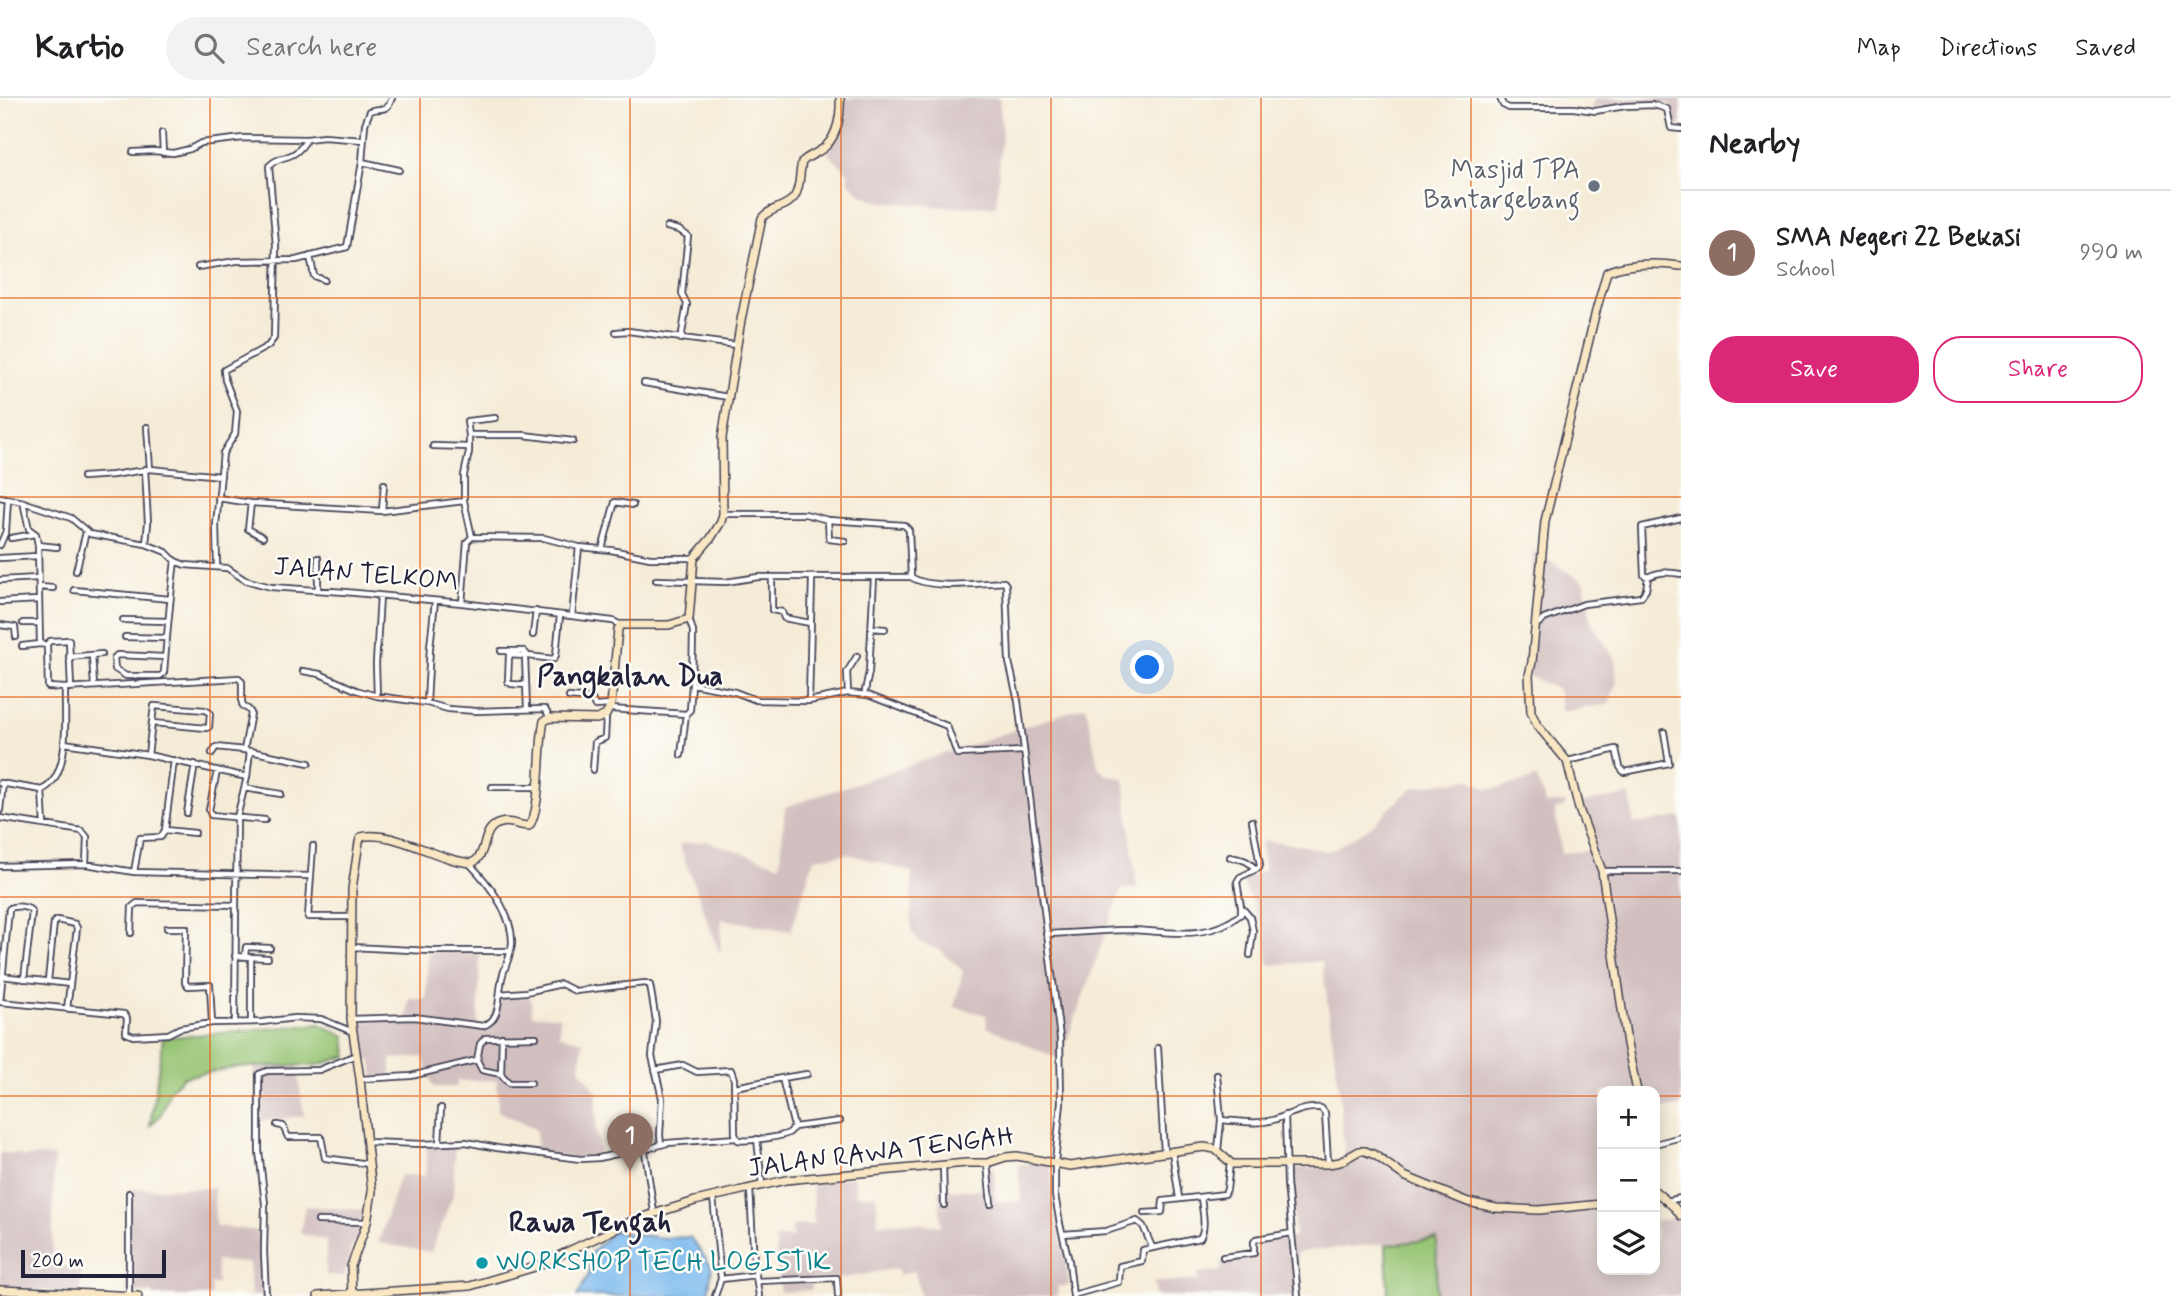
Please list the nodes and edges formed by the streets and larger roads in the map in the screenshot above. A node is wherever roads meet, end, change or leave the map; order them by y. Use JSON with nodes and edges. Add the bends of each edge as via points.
{"nodes":[{"id":1,"x":392,"y":98,"type":"edge"},
{"id":2,"x":840,"y":98,"type":"edge"},
{"id":3,"x":1500,"y":98,"type":"edge"},
{"id":4,"x":1681,"y":129,"type":"edge"},
{"id":5,"x":162,"y":133,"type":"dead end"},
{"id":6,"x":307,"y":139,"type":"junction"},
{"id":7,"x":363,"y":140,"type":"junction"},
{"id":8,"x":133,"y":152,"type":"dead end"},
{"id":9,"x":163,"y":153,"type":"junction"},
{"id":10,"x":362,"y":162,"type":"junction"},
{"id":11,"x":399,"y":170,"type":"dead end"},
{"id":12,"x":667,"y":227,"type":"dead end"},
{"id":13,"x":310,"y":256,"type":"junction"},
{"id":14,"x":276,"y":261,"type":"junction"},
{"id":15,"x":198,"y":267,"type":"dead end"},
{"id":16,"x":1681,"y":267,"type":"edge"},
{"id":17,"x":324,"y":280,"type":"dead end"},
{"id":18,"x":616,"y":332,"type":"dead end"},
{"id":19,"x":681,"y":339,"type":"junction"},
{"id":20,"x":737,"y":345,"type":"junction"},
{"id":21,"x":644,"y":383,"type":"dead end"},
{"id":22,"x":728,"y":397,"type":"junction"},
{"id":23,"x":495,"y":418,"type":"dead end"},
{"id":24,"x":147,"y":427,"type":"dead end"},
{"id":25,"x":469,"y":435,"type":"junction"},
{"id":26,"x":573,"y":441,"type":"dead end"},
{"id":27,"x":433,"y":446,"type":"dead end"},
{"id":28,"x":469,"y":447,"type":"junction"},
{"id":29,"x":147,"y":469,"type":"junction"},
{"id":30,"x":221,"y":476,"type":"junction"},
{"id":31,"x":83,"y":477,"type":"dead end"},
{"id":32,"x":384,"y":484,"type":"dead end"},
{"id":33,"x":0,"y":497,"type":"edge"},
{"id":34,"x":218,"y":498,"type":"junction"},
{"id":35,"x":8,"y":499,"type":"junction"},
{"id":36,"x":23,"y":502,"type":"junction"},
{"id":37,"x":464,"y":502,"type":"junction"},
{"id":38,"x":251,"y":503,"type":"junction"},
{"id":39,"x":633,"y":505,"type":"dead end"},
{"id":40,"x":382,"y":511,"type":"junction"},
{"id":41,"x":24,"y":514,"type":"junction"},
{"id":42,"x":723,"y":514,"type":"junction"},
{"id":43,"x":15,"y":515,"type":"dead end"},
{"id":44,"x":1681,"y":518,"type":"edge"},
{"id":45,"x":828,"y":520,"type":"junction"},
{"id":46,"x":86,"y":532,"type":"junction"},
{"id":47,"x":36,"y":534,"type":"junction"},
{"id":48,"x":263,"y":537,"type":"dead end"},
{"id":49,"x":472,"y":537,"type":"junction"},
{"id":50,"x":11,"y":538,"type":"dead end"},
{"id":51,"x":845,"y":541,"type":"dead end"},
{"id":52,"x":146,"y":544,"type":"junction"},
{"id":53,"x":0,"y":545,"type":"edge"},
{"id":54,"x":38,"y":545,"type":"junction"},
{"id":55,"x":57,"y":547,"type":"dead end"},
{"id":56,"x":579,"y":547,"type":"junction"},
{"id":57,"x":602,"y":549,"type":"junction"},
{"id":58,"x":38,"y":556,"type":"junction"},
{"id":59,"x":0,"y":558,"type":"edge"},
{"id":60,"x":318,"y":558,"type":"dead end"},
{"id":61,"x":694,"y":558,"type":"junction"},
{"id":62,"x":175,"y":561,"type":"junction"},
{"id":63,"x":217,"y":566,"type":"junction"},
{"id":64,"x":76,"y":571,"type":"dead end"},
{"id":65,"x":1681,"y":574,"type":"edge"},
{"id":66,"x":874,"y":577,"type":"junction"},
{"id":67,"x":911,"y":577,"type":"junction"},
{"id":68,"x":1648,"y":577,"type":"junction"},
{"id":69,"x":38,"y":578,"type":"junction"},
{"id":70,"x":772,"y":578,"type":"junction"},
{"id":71,"x":813,"y":578,"type":"junction"},
{"id":72,"x":0,"y":580,"type":"edge"},
{"id":73,"x":656,"y":580,"type":"dead end"},
{"id":74,"x":692,"y":582,"type":"junction"},
{"id":75,"x":38,"y":587,"type":"junction"},
{"id":76,"x":53,"y":588,"type":"dead end"},
{"id":77,"x":74,"y":590,"type":"dead end"},
{"id":78,"x":318,"y":590,"type":"junction"},
{"id":79,"x":380,"y":596,"type":"junction"},
{"id":80,"x":170,"y":599,"type":"junction"},
{"id":81,"x":38,"y":600,"type":"junction"},
{"id":82,"x":435,"y":601,"type":"junction"},
{"id":83,"x":0,"y":602,"type":"edge"},
{"id":84,"x":462,"y":603,"type":"junction"},
{"id":85,"x":536,"y":611,"type":"junction"},
{"id":86,"x":560,"y":615,"type":"junction"},
{"id":87,"x":572,"y":616,"type":"junction"},
{"id":88,"x":690,"y":619,"type":"junction"},
{"id":89,"x":123,"y":620,"type":"dead end"},
{"id":90,"x":168,"y":621,"type":"junction"},
{"id":91,"x":23,"y":623,"type":"dead end"},
{"id":92,"x":39,"y":623,"type":"junction"},
{"id":93,"x":810,"y":623,"type":"junction"},
{"id":94,"x":0,"y":625,"type":"edge"},
{"id":95,"x":621,"y":625,"type":"junction"},
{"id":96,"x":1535,"y":626,"type":"junction"},
{"id":97,"x":872,"y":628,"type":"junction"},
{"id":98,"x":885,"y":629,"type":"dead end"},
{"id":99,"x":533,"y":635,"type":"dead end"},
{"id":100,"x":16,"y":637,"type":"dead end"},
{"id":101,"x":125,"y":637,"type":"dead end"},
{"id":102,"x":167,"y":638,"type":"junction"},
{"id":103,"x":40,"y":644,"type":"junction"},
{"id":104,"x":47,"y":645,"type":"junction"},
{"id":105,"x":22,"y":646,"type":"dead end"},
{"id":106,"x":501,"y":651,"type":"dead end"},
{"id":107,"x":92,"y":654,"type":"junction"},
{"id":108,"x":102,"y":654,"type":"dead end"},
{"id":109,"x":857,"y":656,"type":"dead end"},
{"id":110,"x":69,"y":657,"type":"junction"},
{"id":111,"x":165,"y":657,"type":"junction"},
{"id":112,"x":303,"y":671,"type":"dead end"},
{"id":113,"x":692,"y":684,"type":"junction"},
{"id":114,"x":526,"y":685,"type":"junction"},
{"id":115,"x":94,"y":686,"type":"junction"},
{"id":116,"x":68,"y":688,"type":"junction"},
{"id":117,"x":865,"y":691,"type":"dead end"},
{"id":118,"x":848,"y":693,"type":"junction"},
{"id":119,"x":377,"y":696,"type":"junction"},
{"id":120,"x":569,"y":697,"type":"dead end"},
{"id":121,"x":809,"y":701,"type":"junction"},
{"id":122,"x":427,"y":703,"type":"junction"},
{"id":123,"x":527,"y":709,"type":"junction"},
{"id":124,"x":608,"y":710,"type":"junction"},
{"id":125,"x":686,"y":714,"type":"junction"},
{"id":126,"x":550,"y":718,"type":"junction"},
{"id":127,"x":153,"y":723,"type":"junction"},
{"id":128,"x":1664,"y":732,"type":"dead end"},
{"id":129,"x":64,"y":743,"type":"junction"},
{"id":130,"x":247,"y":750,"type":"junction"},
{"id":131,"x":1024,"y":751,"type":"junction"},
{"id":132,"x":212,"y":753,"type":"dead end"},
{"id":133,"x":148,"y":755,"type":"junction"},
{"id":134,"x":681,"y":755,"type":"dead end"},
{"id":135,"x":174,"y":760,"type":"junction"},
{"id":136,"x":1567,"y":761,"type":"junction"},
{"id":137,"x":309,"y":763,"type":"dead end"},
{"id":138,"x":195,"y":764,"type":"junction"},
{"id":139,"x":593,"y":770,"type":"dead end"},
{"id":140,"x":217,"y":771,"type":"junction"},
{"id":141,"x":247,"y":776,"type":"junction"},
{"id":142,"x":1,"y":783,"type":"edge"},
{"id":143,"x":538,"y":787,"type":"junction"},
{"id":144,"x":244,"y":788,"type":"junction"},
{"id":145,"x":492,"y":788,"type":"dead end"},
{"id":146,"x":42,"y":790,"type":"junction"},
{"id":147,"x":281,"y":794,"type":"dead end"},
{"id":148,"x":0,"y":810,"type":"edge"},
{"id":149,"x":187,"y":813,"type":"dead end"},
{"id":150,"x":0,"y":817,"type":"edge"},
{"id":151,"x":237,"y":817,"type":"junction"},
{"id":152,"x":265,"y":820,"type":"dead end"},
{"id":153,"x":1252,"y":821,"type":"dead end"},
{"id":154,"x":44,"y":825,"type":"junction"},
{"id":155,"x":165,"y":830,"type":"junction"},
{"id":156,"x":195,"y":833,"type":"dead end"},
{"id":157,"x":313,"y":846,"type":"dead end"},
{"id":158,"x":1230,"y":857,"type":"dead end"},
{"id":159,"x":469,"y":863,"type":"junction"},
{"id":160,"x":86,"y":864,"type":"junction"},
{"id":161,"x":0,"y":866,"type":"edge"},
{"id":162,"x":1255,"y":870,"type":"junction"},
{"id":163,"x":1602,"y":871,"type":"junction"},
{"id":164,"x":1681,"y":871,"type":"edge"},
{"id":165,"x":134,"y":872,"type":"junction"},
{"id":166,"x":236,"y":874,"type":"junction"},
{"id":167,"x":310,"y":876,"type":"junction"},
{"id":168,"x":236,"y":905,"type":"junction"},
{"id":169,"x":1241,"y":907,"type":"junction"},
{"id":170,"x":352,"y":917,"type":"junction"},
{"id":171,"x":167,"y":928,"type":"dead end"},
{"id":172,"x":131,"y":933,"type":"dead end"},
{"id":173,"x":1046,"y":934,"type":"junction"},
{"id":174,"x":352,"y":947,"type":"junction"},
{"id":175,"x":270,"y":948,"type":"dead end"},
{"id":176,"x":510,"y":951,"type":"junction"},
{"id":177,"x":1250,"y":955,"type":"dead end"},
{"id":178,"x":235,"y":956,"type":"junction"},
{"id":179,"x":248,"y":956,"type":"junction"},
{"id":180,"x":268,"y":958,"type":"dead end"},
{"id":181,"x":1,"y":976,"type":"edge"},
{"id":182,"x":24,"y":979,"type":"junction"},
{"id":183,"x":48,"y":981,"type":"junction"},
{"id":184,"x":70,"y":984,"type":"junction"},
{"id":185,"x":500,"y":994,"type":"junction"},
{"id":186,"x":0,"y":1002,"type":"edge"},
{"id":187,"x":67,"y":1009,"type":"junction"},
{"id":188,"x":351,"y":1019,"type":"junction"},
{"id":189,"x":251,"y":1022,"type":"junction"},
{"id":190,"x":212,"y":1023,"type":"junction"},
{"id":191,"x":235,"y":1023,"type":"junction"},
{"id":192,"x":353,"y":1032,"type":"junction"},
{"id":193,"x":502,"y":1037,"type":"junction"},
{"id":194,"x":536,"y":1037,"type":"dead end"},
{"id":195,"x":1158,"y":1048,"type":"dead end"},
{"id":196,"x":356,"y":1055,"type":"junction"},
{"id":197,"x":477,"y":1060,"type":"junction"},
{"id":198,"x":655,"y":1070,"type":"junction"},
{"id":199,"x":500,"y":1074,"type":"junction"},
{"id":200,"x":807,"y":1074,"type":"dead end"},
{"id":201,"x":1217,"y":1075,"type":"dead end"},
{"id":202,"x":360,"y":1079,"type":"junction"},
{"id":203,"x":782,"y":1079,"type":"junction"},
{"id":204,"x":531,"y":1083,"type":"dead end"},
{"id":205,"x":1636,"y":1086,"type":"edge"},
{"id":206,"x":735,"y":1087,"type":"junction"},
{"id":207,"x":441,"y":1108,"type":"dead end"},
{"id":208,"x":1286,"y":1115,"type":"junction"},
{"id":209,"x":1221,"y":1120,"type":"junction"},
{"id":210,"x":840,"y":1121,"type":"dead end"},
{"id":211,"x":278,"y":1125,"type":"dead end"},
{"id":212,"x":794,"y":1127,"type":"junction"},
{"id":213,"x":1681,"y":1137,"type":"edge"},
{"id":214,"x":737,"y":1138,"type":"junction"},
{"id":215,"x":757,"y":1139,"type":"junction"},
{"id":216,"x":366,"y":1142,"type":"junction"},
{"id":217,"x":439,"y":1143,"type":"junction"},
{"id":218,"x":1660,"y":1143,"type":"edge"},
{"id":219,"x":661,"y":1144,"type":"junction"},
{"id":220,"x":644,"y":1150,"type":"junction"},
{"id":221,"x":1168,"y":1151,"type":"junction"},
{"id":222,"x":1218,"y":1151,"type":"junction"},
{"id":223,"x":987,"y":1163,"type":"junction"},
{"id":224,"x":1055,"y":1163,"type":"junction"},
{"id":225,"x":1230,"y":1163,"type":"junction"},
{"id":226,"x":369,"y":1164,"type":"junction"},
{"id":227,"x":1286,"y":1164,"type":"junction"},
{"id":228,"x":1328,"y":1164,"type":"junction"},
{"id":229,"x":943,"y":1165,"type":"junction"},
{"id":230,"x":762,"y":1185,"type":"junction"},
{"id":231,"x":750,"y":1188,"type":"junction"},
{"id":232,"x":129,"y":1193,"type":"dead end"},
{"id":233,"x":1660,"y":1196,"type":"edge"},
{"id":234,"x":713,"y":1197,"type":"junction"},
{"id":235,"x":1201,"y":1197,"type":"junction"},
{"id":236,"x":1660,"y":1197,"type":"edge"},
{"id":237,"x":1179,"y":1198,"type":"junction"},
{"id":238,"x":1681,"y":1198,"type":"edge"},
{"id":239,"x":991,"y":1203,"type":"dead end"},
{"id":240,"x":1597,"y":1204,"type":"edge"},
{"id":241,"x":944,"y":1205,"type":"dead end"},
{"id":242,"x":654,"y":1212,"type":"junction"},
{"id":243,"x":1144,"y":1213,"type":"dead end"},
{"id":244,"x":1681,"y":1216,"type":"edge"},
{"id":245,"x":318,"y":1220,"type":"dead end"},
{"id":246,"x":367,"y":1222,"type":"junction"},
{"id":247,"x":1292,"y":1233,"type":"junction"},
{"id":248,"x":1063,"y":1234,"type":"junction"},
{"id":249,"x":1152,"y":1248,"type":"junction"},
{"id":250,"x":1223,"y":1257,"type":"dead end"},
{"id":251,"x":757,"y":1278,"type":"junction"},
{"id":252,"x":721,"y":1279,"type":"junction"},
{"id":253,"x":0,"y":1290,"type":"edge"},
{"id":254,"x":9,"y":1293,"type":"edge"},
{"id":255,"x":25,"y":1294,"type":"edge"},
{"id":256,"x":60,"y":1294,"type":"edge"},
{"id":257,"x":352,"y":1295,"type":"edge"},
{"id":258,"x":1073,"y":1295,"type":"edge"},
{"id":259,"x":117,"y":1296,"type":"edge"},
{"id":260,"x":129,"y":1296,"type":"edge"},
{"id":261,"x":138,"y":1296,"type":"edge"},
{"id":262,"x":266,"y":1296,"type":"edge"},
{"id":263,"x":318,"y":1296,"type":"edge"},
{"id":264,"x":715,"y":1296,"type":"edge"},
{"id":265,"x":759,"y":1296,"type":"edge"},
{"id":266,"x":838,"y":1296,"type":"edge"},
{"id":267,"x":1298,"y":1296,"type":"edge"}],
"edges":[{"from":1,"to":7,"type":"street","via":[[389,107],[370,111]]},
{"from":2,"to":20,"type":"street","via":[[840,118],[828,143],[800,166],[796,193],[790,202],[762,218]]},
{"from":3,"to":4,"type":"street","via":[[1509,108],[1595,111],[1654,105],[1667,109],[1671,128]]},
{"from":5,"to":9,"type":"street"},
{"from":6,"to":7,"type":"street"},
{"from":6,"to":9,"type":"street","via":[[214,140]]},
{"from":6,"to":14,"type":"street","via":[[300,151],[269,166]]},
{"from":7,"to":10,"type":"street"},
{"from":8,"to":9,"type":"street"},
{"from":10,"to":11,"type":"street"},
{"from":10,"to":13,"type":"street","via":[[349,246]]},
{"from":12,"to":19,"type":"street","via":[[688,236],[682,294],[688,301]]},
{"from":13,"to":14,"type":"street"},
{"from":13,"to":17,"type":"street","via":[[314,276]]},
{"from":14,"to":15,"type":"street"},
{"from":14,"to":30,"type":"street","via":[[274,338],[268,346],[224,370],[237,411],[235,434],[223,453]]},
{"from":16,"to":96,"type":"street","via":[[1662,264],[1607,272],[1545,521]]},
{"from":18,"to":19,"type":"street"},
{"from":19,"to":20,"type":"street"},
{"from":20,"to":22,"type":"street"},
{"from":21,"to":22,"type":"street"},
{"from":22,"to":42,"type":"street","via":[[721,459]]},
{"from":23,"to":25,"type":"street","via":[[467,421]]},
{"from":24,"to":29,"type":"street"},
{"from":25,"to":26,"type":"street"},
{"from":25,"to":28,"type":"street"},
{"from":27,"to":28,"type":"street"},
{"from":28,"to":37,"type":"street"},
{"from":29,"to":30,"type":"street"},
{"from":29,"to":31,"type":"street"},
{"from":29,"to":52,"type":"street"},
{"from":30,"to":34,"type":"street"},
{"from":32,"to":40,"type":"street"},
{"from":33,"to":35,"type":"street","name":"JALAN TELKOM"},
{"from":34,"to":38,"type":"street"},
{"from":34,"to":63,"type":"street"},
{"from":35,"to":36,"type":"street","name":"JALAN TELKOM"},
{"from":35,"to":53,"type":"street","via":[[6,531]]},
{"from":36,"to":41,"type":"street"},
{"from":36,"to":46,"type":"street","name":"JALAN TELKOM","via":[[71,518]]},
{"from":37,"to":40,"type":"street"},
{"from":37,"to":49,"type":"street"},
{"from":38,"to":40,"type":"street"},
{"from":38,"to":48,"type":"street","via":[[248,529]]},
{"from":39,"to":57,"type":"street","via":[[615,502]]},
{"from":41,"to":43,"type":"street"},
{"from":41,"to":47,"type":"street"},
{"from":42,"to":45,"type":"street","via":[[805,514]]},
{"from":42,"to":61,"type":"street"},
{"from":44,"to":68,"type":"street","via":[[1642,527],[1644,575]]},
{"from":45,"to":51,"type":"street","via":[[829,539]]},
{"from":45,"to":67,"type":"street","via":[[907,527]]},
{"from":46,"to":52,"type":"street","name":"JALAN TELKOM"},
{"from":46,"to":64,"type":"street"},
{"from":47,"to":50,"type":"street"},
{"from":47,"to":54,"type":"street"},
{"from":49,"to":56,"type":"street","via":[[544,538]]},
{"from":49,"to":84,"type":"street","via":[[467,542]]},
{"from":52,"to":62,"type":"street","name":"JALAN TELKOM"},
{"from":54,"to":55,"type":"street"},
{"from":54,"to":58,"type":"street"},
{"from":56,"to":57,"type":"street"},
{"from":56,"to":87,"type":"street"},
{"from":57,"to":61,"type":"street","via":[[650,558]]},
{"from":58,"to":59,"type":"street"},
{"from":58,"to":69,"type":"street"},
{"from":60,"to":78,"type":"street"},
{"from":61,"to":74,"type":"street"},
{"from":62,"to":63,"type":"street","name":"JALAN TELKOM"},
{"from":62,"to":80,"type":"street"},
{"from":63,"to":78,"type":"street","name":"JALAN TELKOM","via":[[258,584]]},
{"from":65,"to":68,"type":"street","via":[[1662,572]]},
{"from":66,"to":67,"type":"street"},
{"from":66,"to":71,"type":"street"},
{"from":66,"to":97,"type":"street"},
{"from":67,"to":131,"type":"street","via":[[933,584],[1006,584],[1009,662]]},
{"from":68,"to":96,"type":"street","via":[[1641,597],[1592,603]]},
{"from":69,"to":72,"type":"street"},
{"from":69,"to":75,"type":"street"},
{"from":70,"to":71,"type":"street"},
{"from":70,"to":74,"type":"street"},
{"from":70,"to":93,"type":"street","via":[[772,610],[782,611],[783,618]]},
{"from":71,"to":93,"type":"street"},
{"from":73,"to":74,"type":"street"},
{"from":74,"to":88,"type":"street"},
{"from":75,"to":76,"type":"street"},
{"from":75,"to":81,"type":"street"},
{"from":77,"to":80,"type":"street"},
{"from":78,"to":79,"type":"street","name":"JALAN TELKOM"},
{"from":79,"to":82,"type":"street","name":"JALAN TELKOM"},
{"from":79,"to":119,"type":"street"},
{"from":80,"to":90,"type":"street"},
{"from":81,"to":83,"type":"street"},
{"from":81,"to":92,"type":"street"},
{"from":82,"to":84,"type":"street","name":"JALAN TELKOM"},
{"from":82,"to":122,"type":"street"},
{"from":84,"to":85,"type":"street","name":"JALAN TELKOM"},
{"from":85,"to":86,"type":"street","name":"JALAN TELKOM"},
{"from":85,"to":99,"type":"street"},
{"from":86,"to":87,"type":"street","name":"JALAN TELKOM"},
{"from":86,"to":106,"type":"street","via":[[554,659]]},
{"from":87,"to":95,"type":"street","name":"JALAN TELKOM"},
{"from":88,"to":95,"type":"street","via":[[669,625]]},
{"from":88,"to":113,"type":"street"},
{"from":89,"to":90,"type":"street"},
{"from":90,"to":102,"type":"street"},
{"from":91,"to":92,"type":"street"},
{"from":92,"to":103,"type":"street"},
{"from":93,"to":121,"type":"street"},
{"from":94,"to":100,"type":"street","via":[[15,627]]},
{"from":95,"to":124,"type":"street"},
{"from":96,"to":136,"type":"street","via":[[1529,675],[1531,712],[1542,733]]},
{"from":97,"to":98,"type":"street"},
{"from":97,"to":117,"type":"street"},
{"from":101,"to":102,"type":"street"},
{"from":102,"to":111,"type":"street"},
{"from":103,"to":104,"type":"street"},
{"from":103,"to":105,"type":"street"},
{"from":104,"to":110,"type":"street","via":[[68,639]]},
{"from":104,"to":116,"type":"street","via":[[48,687]]},
{"from":107,"to":108,"type":"street"},
{"from":107,"to":110,"type":"street"},
{"from":107,"to":115,"type":"street"},
{"from":109,"to":118,"type":"street","via":[[847,672]]},
{"from":110,"to":116,"type":"street"},
{"from":111,"to":111,"type":"street","via":[[160,676],[122,675],[113,663],[117,655]]},
{"from":112,"to":119,"type":"street"},
{"from":113,"to":121,"type":"street","via":[[757,700]]},
{"from":113,"to":125,"type":"street"},
{"from":114,"to":114,"type":"street","via":[[508,682],[509,655],[525,656]]},
{"from":114,"to":123,"type":"street"},
{"from":115,"to":116,"type":"street"},
{"from":115,"to":130,"type":"street","via":[[239,678],[242,704],[251,713]]},
{"from":116,"to":129,"type":"street"},
{"from":118,"to":121,"type":"street"},
{"from":118,"to":131,"type":"street","via":[[868,695],[947,726],[957,754]]},
{"from":119,"to":122,"type":"street"},
{"from":120,"to":124,"type":"street","via":[[592,699],[595,706]]},
{"from":122,"to":123,"type":"street","via":[[476,711]]},
{"from":123,"to":126,"type":"street","via":[[544,709]]},
{"from":124,"to":125,"type":"street"},
{"from":124,"to":126,"type":"street","via":[[597,719]]},
{"from":124,"to":139,"type":"street","via":[[605,738],[595,741]]},
{"from":125,"to":134,"type":"street"},
{"from":126,"to":143,"type":"street","via":[[543,723]]},
{"from":127,"to":127,"type":"street","via":[[206,728],[210,713],[156,705]]},
{"from":127,"to":133,"type":"street"},
{"from":128,"to":136,"type":"street","via":[[1669,763],[1624,772],[1616,749]]},
{"from":129,"to":133,"type":"street"},
{"from":129,"to":146,"type":"street","via":[[60,771]]},
{"from":130,"to":132,"type":"street","via":[[216,747]]},
{"from":130,"to":137,"type":"street"},
{"from":130,"to":141,"type":"street"},
{"from":131,"to":173,"type":"street"},
{"from":133,"to":135,"type":"street"},
{"from":135,"to":138,"type":"street"},
{"from":135,"to":155,"type":"street"},
{"from":136,"to":163,"type":"street"},
{"from":138,"to":140,"type":"street"},
{"from":138,"to":149,"type":"street"},
{"from":140,"to":141,"type":"street"},
{"from":140,"to":151,"type":"street","via":[[209,813]]},
{"from":141,"to":144,"type":"street"},
{"from":142,"to":146,"type":"street"},
{"from":142,"to":148,"type":"street"},
{"from":143,"to":145,"type":"street"},
{"from":143,"to":159,"type":"street","via":[[532,823],[495,825],[480,858]]},
{"from":144,"to":147,"type":"street"},
{"from":144,"to":151,"type":"street"},
{"from":146,"to":154,"type":"street"},
{"from":150,"to":154,"type":"street"},
{"from":151,"to":152,"type":"street"},
{"from":151,"to":166,"type":"street"},
{"from":153,"to":162,"type":"street","via":[[1260,865]]},
{"from":154,"to":160,"type":"street","via":[[85,834]]},
{"from":155,"to":156,"type":"street"},
{"from":155,"to":165,"type":"street","via":[[161,837],[139,838]]},
{"from":157,"to":167,"type":"street"},
{"from":158,"to":162,"type":"street","via":[[1247,861]]},
{"from":159,"to":170,"type":"street","via":[[390,839],[363,836],[355,857]]},
{"from":159,"to":176,"type":"street","via":[[484,878],[506,917]]},
{"from":160,"to":161,"type":"street"},
{"from":160,"to":165,"type":"street"},
{"from":162,"to":169,"type":"street","via":[[1237,882]]},
{"from":163,"to":164,"type":"street"},
{"from":163,"to":205,"type":"street"},
{"from":165,"to":166,"type":"street"},
{"from":166,"to":167,"type":"street"},
{"from":166,"to":168,"type":"street"},
{"from":167,"to":170,"type":"street","via":[[307,916]]},
{"from":168,"to":172,"type":"street","via":[[137,903],[132,907]]},
{"from":168,"to":178,"type":"street"},
{"from":169,"to":173,"type":"street","via":[[1235,919],[1204,932]]},
{"from":169,"to":177,"type":"street","via":[[1250,917],[1253,932]]},
{"from":170,"to":174,"type":"street"},
{"from":171,"to":190,"type":"street","via":[[187,930],[185,983],[210,985]]},
{"from":173,"to":224,"type":"street","via":[[1060,1038],[1061,1102]]},
{"from":174,"to":176,"type":"street"},
{"from":174,"to":188,"type":"street"},
{"from":175,"to":179,"type":"street","via":[[246,947]]},
{"from":176,"to":185,"type":"street"},
{"from":178,"to":179,"type":"street"},
{"from":178,"to":191,"type":"street"},
{"from":179,"to":180,"type":"street"},
{"from":179,"to":189,"type":"street"},
{"from":181,"to":182,"type":"street"},
{"from":181,"to":182,"type":"street","via":[[9,909],[28,908],[32,912]]},
{"from":181,"to":186,"type":"street"},
{"from":182,"to":183,"type":"street"},
{"from":183,"to":184,"type":"street"},
{"from":183,"to":184,"type":"street","via":[[57,920],[77,926]]},
{"from":184,"to":187,"type":"street"},
{"from":185,"to":188,"type":"street","via":[[496,1014],[484,1026],[414,1017]]},
{"from":185,"to":198,"type":"street","via":[[561,984],[575,990],[648,984],[656,1021]]},
{"from":186,"to":187,"type":"street"},
{"from":187,"to":190,"type":"street","via":[[124,1014],[126,1032],[133,1036],[168,1034]]},
{"from":188,"to":192,"type":"street"},
{"from":189,"to":191,"type":"street"},
{"from":189,"to":192,"type":"street","via":[[309,1018]]},
{"from":190,"to":191,"type":"street"},
{"from":192,"to":196,"type":"street"},
{"from":193,"to":194,"type":"street"},
{"from":193,"to":197,"type":"street","via":[[482,1040]]},
{"from":193,"to":199,"type":"street"},
{"from":195,"to":221,"type":"street"},
{"from":196,"to":202,"type":"street"},
{"from":196,"to":262,"type":"street","via":[[319,1070],[259,1074]]},
{"from":197,"to":199,"type":"street","via":[[482,1070]]},
{"from":197,"to":202,"type":"street","via":[[411,1076]]},
{"from":198,"to":206,"type":"street","via":[[683,1065],[697,1072],[731,1070]]},
{"from":198,"to":219,"type":"street","via":[[662,1098]]},
{"from":199,"to":204,"type":"street","via":[[509,1083]]},
{"from":200,"to":203,"type":"street"},
{"from":201,"to":209,"type":"street"},
{"from":202,"to":216,"type":"street"},
{"from":203,"to":206,"type":"street"},
{"from":203,"to":212,"type":"street"},
{"from":206,"to":214,"type":"street"},
{"from":207,"to":217,"type":"street"},
{"from":208,"to":209,"type":"street","via":[[1261,1122]]},
{"from":208,"to":227,"type":"street"},
{"from":208,"to":228,"type":"street","via":[[1308,1107],[1324,1110]]},
{"from":209,"to":222,"type":"street"},
{"from":210,"to":212,"type":"street"},
{"from":211,"to":226,"type":"street","via":[[288,1137],[321,1137],[325,1158]]},
{"from":212,"to":215,"type":"street"},
{"from":213,"to":218,"type":"street"},
{"from":214,"to":215,"type":"street"},
{"from":214,"to":219,"type":"street"},
{"from":215,"to":230,"type":"street"},
{"from":216,"to":217,"type":"street"},
{"from":216,"to":226,"type":"street"},
{"from":217,"to":220,"type":"street","via":[[466,1142],[580,1159]]},
{"from":219,"to":220,"type":"street"},
{"from":220,"to":242,"type":"street"},
{"from":221,"to":222,"type":"street","name":"JALAN RAWA TENGAH","via":[[1204,1147]]},
{"from":221,"to":224,"type":"street","name":"JALAN RAWA TENGAH","via":[[1070,1166]]},
{"from":221,"to":237,"type":"street"},
{"from":222,"to":225,"type":"street"},
{"from":223,"to":224,"type":"street","name":"JALAN RAWA TENGAH","via":[[1017,1156]]},
{"from":223,"to":229,"type":"street","name":"JALAN RAWA TENGAH"},
{"from":223,"to":239,"type":"street"},
{"from":224,"to":248,"type":"street","via":[[1055,1195]]},
{"from":225,"to":227,"type":"street"},
{"from":225,"to":235,"type":"street","via":[[1225,1194]]},
{"from":226,"to":246,"type":"street","via":[[372,1192]]},
{"from":227,"to":228,"type":"street"},
{"from":227,"to":247,"type":"street"},
{"from":228,"to":240,"type":"street","via":[[1365,1151],[1404,1175],[1468,1202],[1496,1208]]},
{"from":229,"to":230,"type":"street","name":"JALAN RAWA TENGAH"},
{"from":229,"to":241,"type":"street"},
{"from":230,"to":231,"type":"street","name":"JALAN RAWA TENGAH"},
{"from":231,"to":234,"type":"street","name":"JALAN RAWA TENGAH"},
{"from":231,"to":251,"type":"street"},
{"from":232,"to":260,"type":"street"},
{"from":233,"to":238,"type":"street"},
{"from":234,"to":242,"type":"street","name":"JALAN RAWA TENGAH"},
{"from":234,"to":252,"type":"street"},
{"from":235,"to":237,"type":"street"},
{"from":235,"to":249,"type":"street","via":[[1203,1234]]},
{"from":236,"to":244,"type":"street"},
{"from":237,"to":243,"type":"street","via":[[1162,1201],[1161,1213]]},
{"from":242,"to":257,"type":"street","name":"JALAN RAWA TENGAH","via":[[536,1267],[470,1286]]},
{"from":245,"to":246,"type":"street"},
{"from":246,"to":257,"type":"street","via":[[351,1266]]},
{"from":247,"to":250,"type":"street","via":[[1256,1239],[1254,1253]]},
{"from":247,"to":267,"type":"street"},
{"from":248,"to":249,"type":"street","via":[[1105,1231],[1137,1221]]},
{"from":248,"to":258,"type":"street"},
{"from":249,"to":258,"type":"street","via":[[1142,1251],[1142,1261],[1120,1266],[1119,1282]]},
{"from":251,"to":252,"type":"street"},
{"from":251,"to":265,"type":"street"},
{"from":251,"to":266,"type":"street","via":[[838,1278]]},
{"from":252,"to":264,"type":"street"},
{"from":253,"to":254,"type":"street"},
{"from":254,"to":255,"type":"street"},
{"from":255,"to":256,"type":"street"},
{"from":256,"to":259,"type":"street"},
{"from":257,"to":263,"type":"street","name":"JALAN RAWA TENGAH"},
{"from":259,"to":260,"type":"street"},
{"from":260,"to":261,"type":"street"}]}
